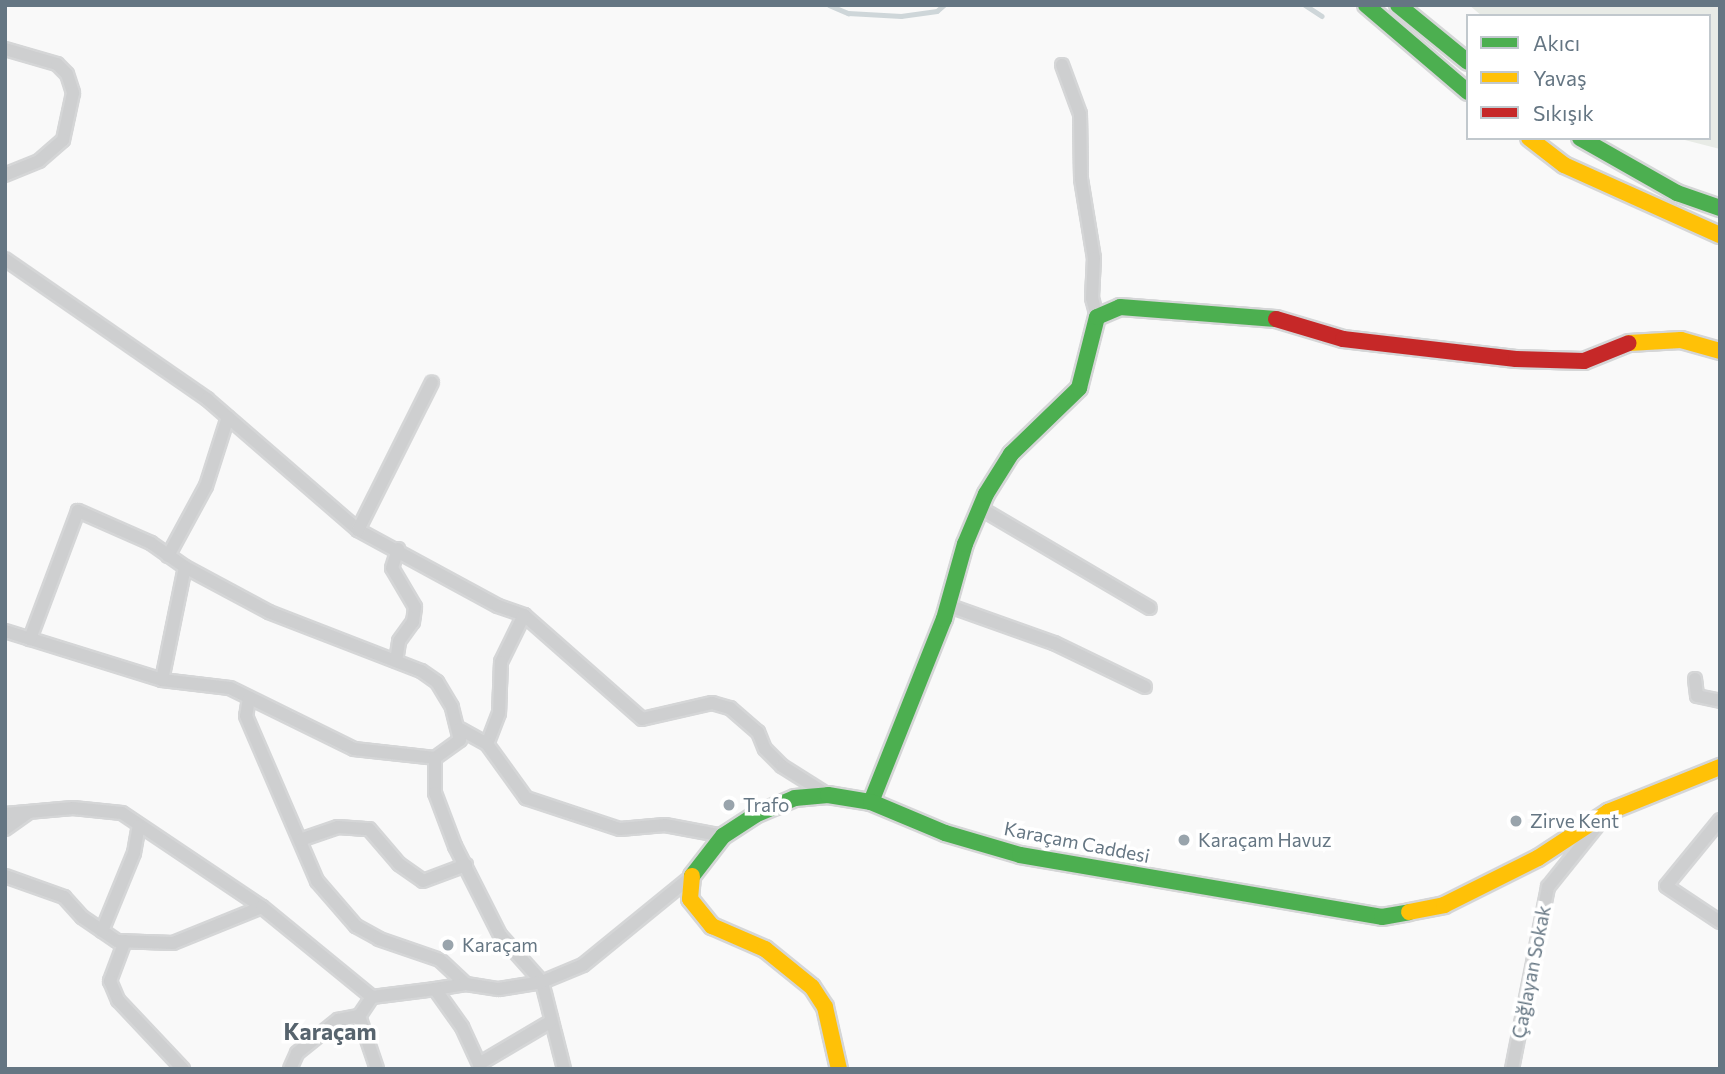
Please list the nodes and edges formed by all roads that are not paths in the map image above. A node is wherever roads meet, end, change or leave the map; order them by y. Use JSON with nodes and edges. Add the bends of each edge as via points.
{"nodes":[{"id":1,"x":1366,"y":5,"type":"edge"},
{"id":2,"x":1398,"y":5,"type":"edge"},
{"id":3,"x":5,"y":49,"type":"edge"},
{"id":4,"x":1466,"y":60,"type":"edge"},
{"id":5,"x":1062,"y":65,"type":"dead end"},
{"id":6,"x":1466,"y":90,"type":"edge"},
{"id":7,"x":1532,"y":140,"type":"edge"},
{"id":8,"x":1584,"y":140,"type":"edge"},
{"id":9,"x":5,"y":175,"type":"edge"},
{"id":10,"x":1720,"y":208,"type":"edge"},
{"id":11,"x":1720,"y":235,"type":"edge"},
{"id":12,"x":5,"y":259,"type":"edge"},
{"id":13,"x":1097,"y":317,"type":"junction"},
{"id":14,"x":1720,"y":351,"type":"edge"},
{"id":15,"x":432,"y":382,"type":"dead end"},
{"id":16,"x":228,"y":417,"type":"junction"},
{"id":17,"x":980,"y":508,"type":"junction"},
{"id":18,"x":358,"y":530,"type":"junction"},
{"id":19,"x":398,"y":549,"type":"junction"},
{"id":20,"x":168,"y":556,"type":"junction"},
{"id":21,"x":185,"y":568,"type":"junction"},
{"id":22,"x":947,"y":605,"type":"junction"},
{"id":23,"x":1150,"y":608,"type":"dead end"},
{"id":24,"x":524,"y":615,"type":"junction"},
{"id":25,"x":5,"y":631,"type":"edge"},
{"id":26,"x":30,"y":639,"type":"junction"},
{"id":27,"x":396,"y":662,"type":"junction"},
{"id":28,"x":1695,"y":679,"type":"dead end"},
{"id":29,"x":162,"y":680,"type":"junction"},
{"id":30,"x":1145,"y":687,"type":"dead end"},
{"id":31,"x":249,"y":698,"type":"junction"},
{"id":32,"x":1720,"y":701,"type":"edge"},
{"id":33,"x":460,"y":729,"type":"junction"},
{"id":34,"x":487,"y":744,"type":"junction"},
{"id":35,"x":435,"y":758,"type":"junction"},
{"id":36,"x":1720,"y":767,"type":"edge"},
{"id":37,"x":828,"y":795,"type":"junction"},
{"id":38,"x":871,"y":802,"type":"junction"},
{"id":39,"x":32,"y":811,"type":"junction"},
{"id":40,"x":1608,"y":812,"type":"junction"},
{"id":41,"x":5,"y":814,"type":"edge"},
{"id":42,"x":1720,"y":820,"type":"edge"},
{"id":43,"x":139,"y":826,"type":"junction"},
{"id":44,"x":5,"y":829,"type":"edge"},
{"id":45,"x":723,"y":836,"type":"junction"},
{"id":46,"x":300,"y":840,"type":"junction"},
{"id":47,"x":466,"y":865,"type":"junction"},
{"id":48,"x":5,"y":876,"type":"edge"},
{"id":49,"x":691,"y":877,"type":"junction"},
{"id":50,"x":262,"y":907,"type":"junction"},
{"id":51,"x":1720,"y":922,"type":"edge"},
{"id":52,"x":102,"y":931,"type":"junction"},
{"id":53,"x":125,"y":941,"type":"junction"},
{"id":54,"x":542,"y":982,"type":"junction"},
{"id":55,"x":466,"y":984,"type":"junction"},
{"id":56,"x":435,"y":989,"type":"junction"},
{"id":57,"x":372,"y":997,"type":"junction"},
{"id":58,"x":359,"y":1016,"type":"junction"},
{"id":59,"x":550,"y":1022,"type":"junction"},
{"id":60,"x":481,"y":1067,"type":"edge"},
{"id":61,"x":183,"y":1069,"type":"edge"},
{"id":62,"x":290,"y":1069,"type":"edge"},
{"id":63,"x":377,"y":1069,"type":"edge"},
{"id":64,"x":564,"y":1069,"type":"edge"},
{"id":65,"x":839,"y":1069,"type":"edge"},
{"id":66,"x":1512,"y":1069,"type":"edge"}],
"edges":[{"from":1,"to":6,"type":"main road"},
{"from":2,"to":4,"type":"main road"},
{"from":3,"to":9,"type":"street","via":[[57,64],[67,74],[73,93],[63,140],[39,161]]},
{"from":5,"to":13,"type":"street","via":[[1080,114],[1081,179]]},
{"from":7,"to":11,"type":"main road","via":[[1564,165]]},
{"from":8,"to":10,"type":"main road","via":[[1677,193]]},
{"from":12,"to":16,"type":"street"},
{"from":13,"to":14,"type":"main road","via":[[1120,307],[1268,317],[1343,339],[1516,359],[1584,361],[1622,344],[1681,340]]},
{"from":13,"to":17,"type":"main road","via":[[1079,388],[1011,454]]},
{"from":15,"to":18,"type":"street"},
{"from":16,"to":18,"type":"street"},
{"from":16,"to":20,"type":"street","via":[[206,486]]},
{"from":17,"to":22,"type":"main road"},
{"from":17,"to":23,"type":"street"},
{"from":18,"to":19,"type":"street"},
{"from":19,"to":24,"type":"street","via":[[498,606]]},
{"from":19,"to":27,"type":"street","via":[[392,568],[415,607],[413,622],[399,641]]},
{"from":20,"to":21,"type":"street"},
{"from":20,"to":26,"type":"street","via":[[150,543],[78,511]]},
{"from":21,"to":27,"type":"street","via":[[269,612]]},
{"from":21,"to":29,"type":"street"},
{"from":22,"to":30,"type":"street","via":[[1054,643]]},
{"from":22,"to":38,"type":"main road"},
{"from":24,"to":34,"type":"street","via":[[501,662],[499,713]]},
{"from":24,"to":37,"type":"street","via":[[642,719],[712,703],[730,708],[758,732],[765,749],[782,766]]},
{"from":25,"to":26,"type":"street"},
{"from":26,"to":29,"type":"street"},
{"from":27,"to":33,"type":"street","via":[[437,682]]},
{"from":28,"to":32,"type":"street","via":[[1698,696]]},
{"from":29,"to":31,"type":"street","via":[[230,688]]},
{"from":31,"to":35,"type":"street","via":[[354,749]]},
{"from":31,"to":46,"type":"street","via":[[246,716]]},
{"from":33,"to":34,"type":"street"},
{"from":33,"to":35,"type":"street","via":[[460,740]]},
{"from":34,"to":45,"type":"street","via":[[526,798],[620,829],[665,825]]},
{"from":35,"to":47,"type":"street","via":[[435,793]]},
{"from":36,"to":40,"type":"main road","name":"Karaçam Caddesi"},
{"from":37,"to":38,"type":"main road","name":"Karaçam Caddesi"},
{"from":37,"to":45,"type":"main road","name":"Karaçam Caddesi","via":[[794,798]]},
{"from":38,"to":40,"type":"main road","name":"Karaçam Caddesi","via":[[945,834],[1020,855],[1382,917],[1444,905],[1538,858]]},
{"from":39,"to":41,"type":"street"},
{"from":39,"to":43,"type":"street","via":[[73,808],[122,813]]},
{"from":39,"to":44,"type":"street"},
{"from":40,"to":66,"type":"street","name":"Çağlayan Sokak","via":[[1548,887]]},
{"from":42,"to":51,"type":"street","via":[[1666,886]]},
{"from":43,"to":50,"type":"street"},
{"from":43,"to":52,"type":"street","via":[[134,853]]},
{"from":45,"to":49,"type":"main road","name":"Karaçam Caddesi"},
{"from":46,"to":47,"type":"street","via":[[338,827],[369,830],[399,864],[423,881]]},
{"from":46,"to":55,"type":"street","via":[[317,881],[356,926],[440,960]]},
{"from":47,"to":54,"type":"street","via":[[500,935]]},
{"from":48,"to":52,"type":"street","via":[[64,897]]},
{"from":49,"to":54,"type":"street","via":[[583,965]]},
{"from":49,"to":65,"type":"main road","via":[[690,899],[700,916],[765,948],[811,987],[825,1007]]},
{"from":50,"to":53,"type":"street","via":[[173,943]]},
{"from":50,"to":57,"type":"street"},
{"from":52,"to":53,"type":"street"},
{"from":53,"to":61,"type":"street","via":[[110,981],[118,1000]]},
{"from":54,"to":55,"type":"street","via":[[499,989]]},
{"from":54,"to":59,"type":"street"},
{"from":55,"to":56,"type":"street"},
{"from":56,"to":57,"type":"street"},
{"from":56,"to":60,"type":"street","via":[[462,1027]]},
{"from":57,"to":58,"type":"street"},
{"from":58,"to":62,"type":"street","via":[[338,1020],[297,1053]]},
{"from":58,"to":63,"type":"street"},
{"from":59,"to":60,"type":"street"},
{"from":59,"to":64,"type":"street"}]}
